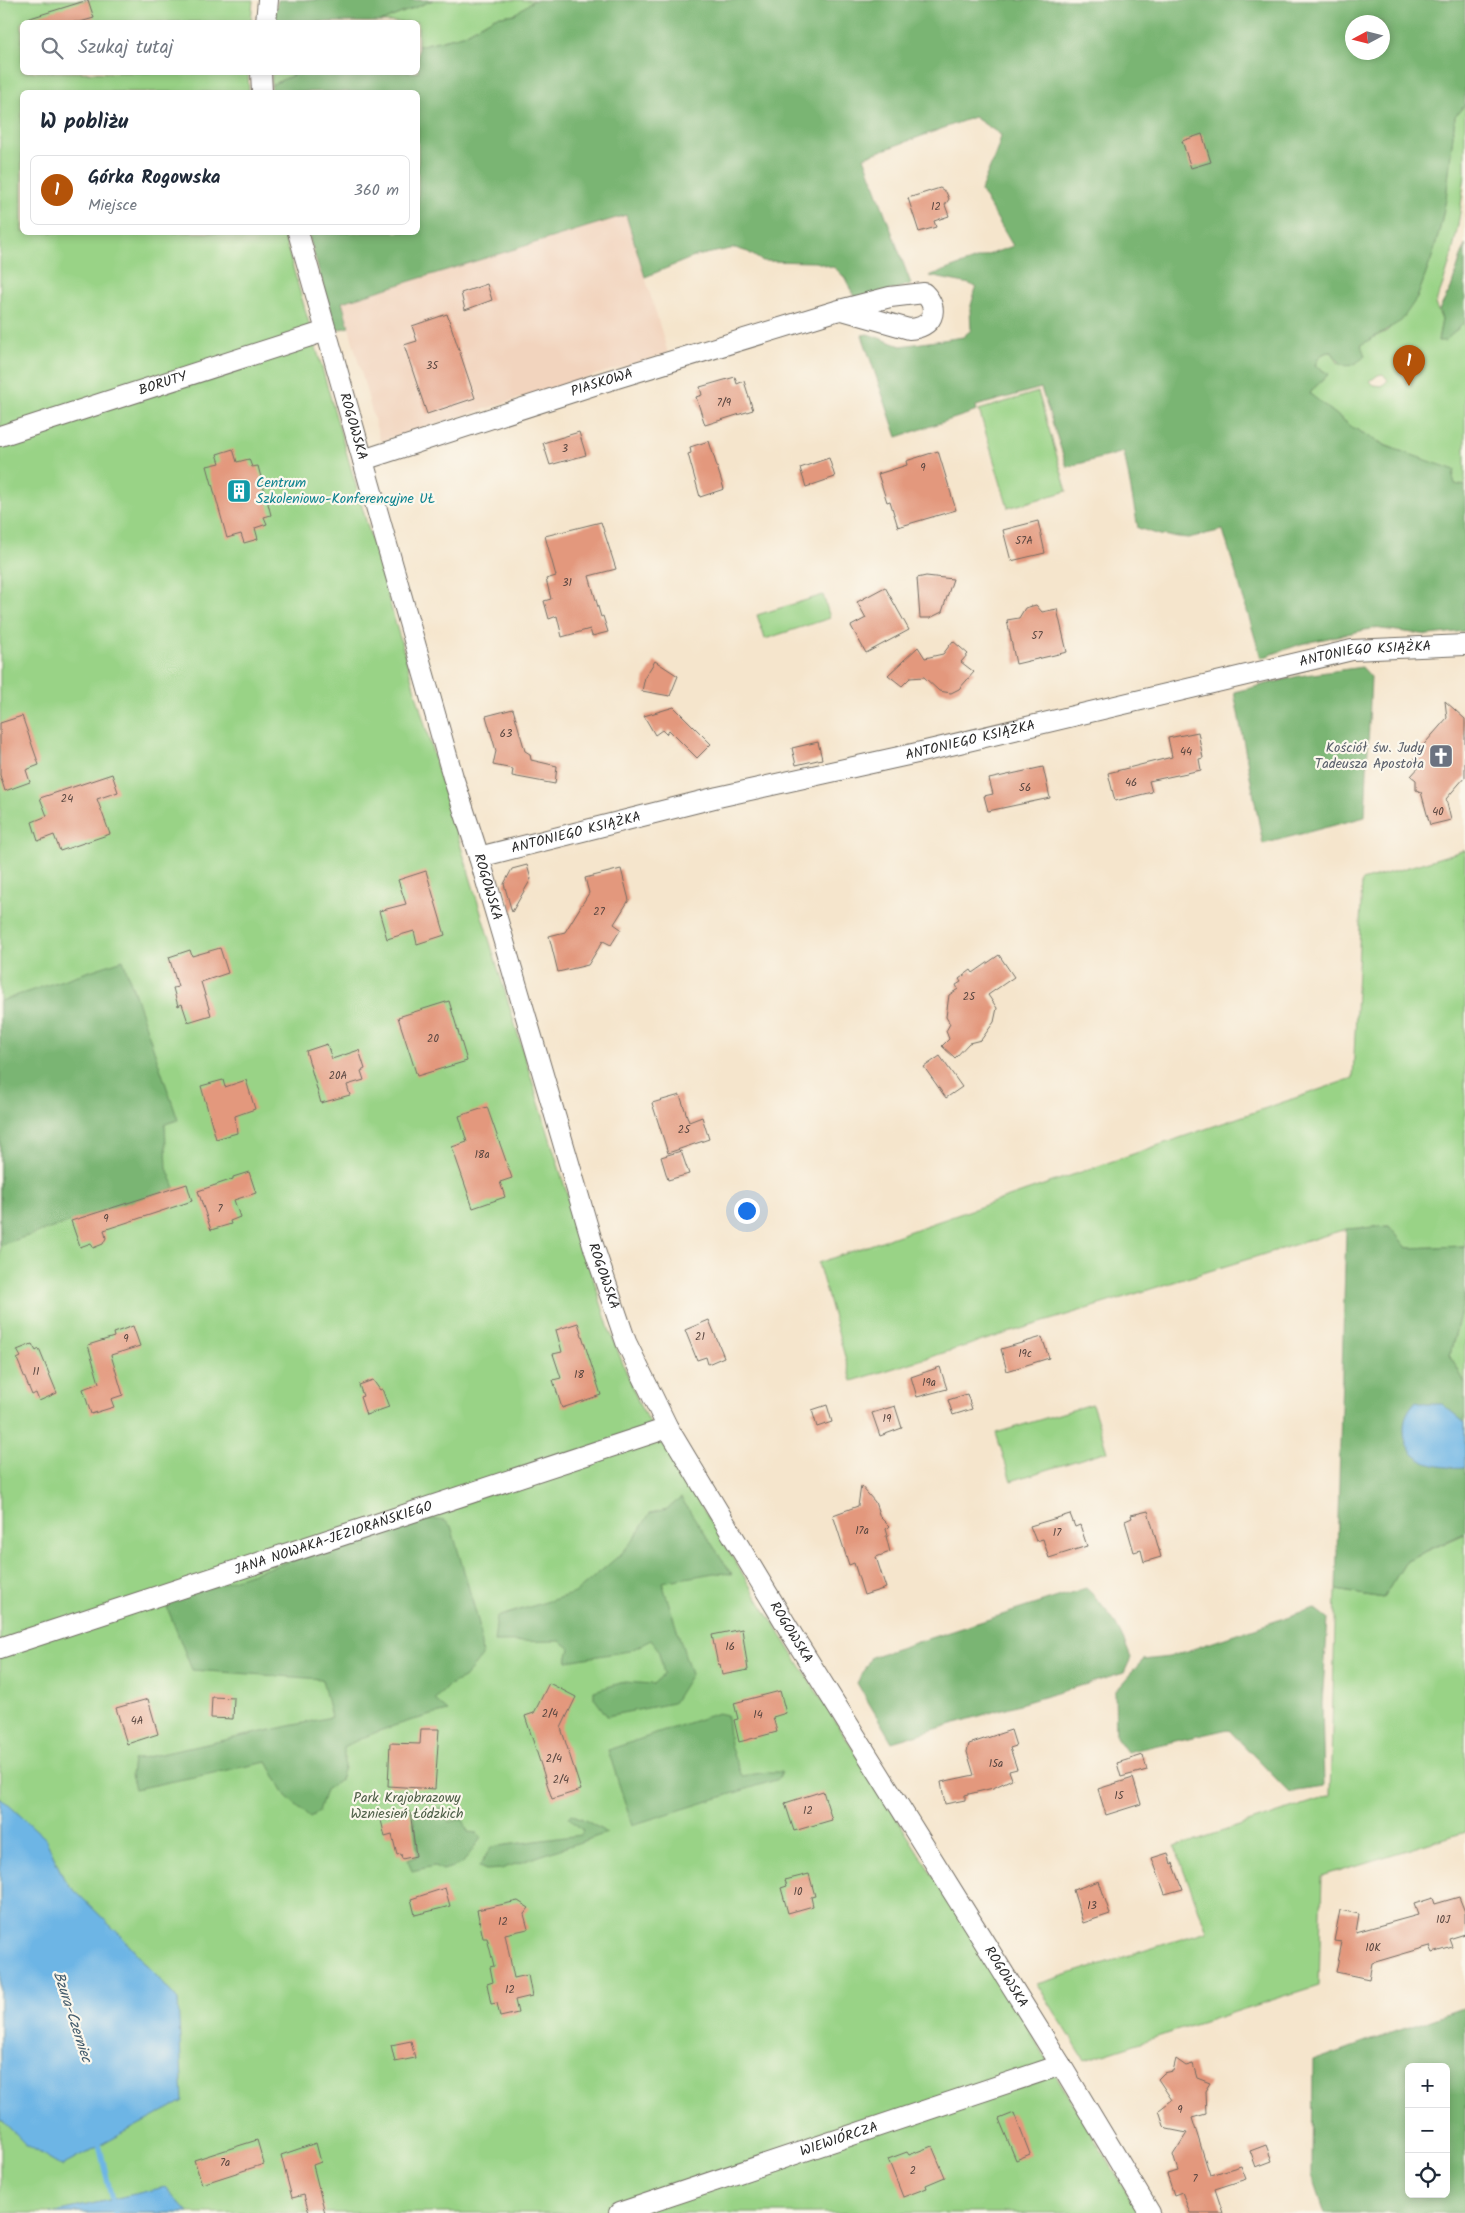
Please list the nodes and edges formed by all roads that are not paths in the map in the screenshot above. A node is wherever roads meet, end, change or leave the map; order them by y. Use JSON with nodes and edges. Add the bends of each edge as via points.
{"nodes":[{"id":1,"x":268,"y":0,"type":"edge"},
{"id":2,"x":266,"y":20,"type":"edge"},
{"id":3,"x":261,"y":75,"type":"edge"},
{"id":4,"x":262,"y":90,"type":"edge"},
{"id":5,"x":299,"y":235,"type":"edge"},
{"id":6,"x":842,"y":310,"type":"dead end"},
{"id":7,"x":326,"y":331,"type":"junction"},
{"id":8,"x":0,"y":436,"type":"edge"},
{"id":9,"x":363,"y":460,"type":"junction"},
{"id":10,"x":1465,"y":646,"type":"edge"},
{"id":11,"x":480,"y":857,"type":"junction"},
{"id":12,"x":668,"y":1428,"type":"junction"},
{"id":13,"x":0,"y":1648,"type":"edge"},
{"id":14,"x":1061,"y":2065,"type":"junction"},
{"id":15,"x":619,"y":2213,"type":"edge"},
{"id":16,"x":1150,"y":2213,"type":"edge"}],
"edges":[{"from":1,"to":2,"type":"street"},
{"from":3,"to":4,"type":"street"},
{"from":5,"to":7,"type":"street","name":"ROGOWSKA"},
{"from":6,"to":9,"type":"street","name":"PIASKOWA"},
{"from":7,"to":8,"type":"street","name":"BORUTY"},
{"from":7,"to":9,"type":"street","name":"ROGOWSKA"},
{"from":9,"to":11,"type":"street","name":"ROGOWSKA","via":[[448,759]]},
{"from":10,"to":11,"type":"street","name":"ANTONIEGO KSIĄŻKA","via":[[1352,650],[718,797]]},
{"from":11,"to":12,"type":"street","name":"ROGOWSKA","via":[[594,1248],[626,1342]]},
{"from":12,"to":13,"type":"street","name":"JANA NOWAKA-JEZIORAŃSKIEGO"},
{"from":12,"to":14,"type":"street","name":"ROGOWSKA"},
{"from":14,"to":15,"type":"street","name":"WIEWIÓRCZA"},
{"from":14,"to":16,"type":"street","name":"ROGOWSKA"}]}
